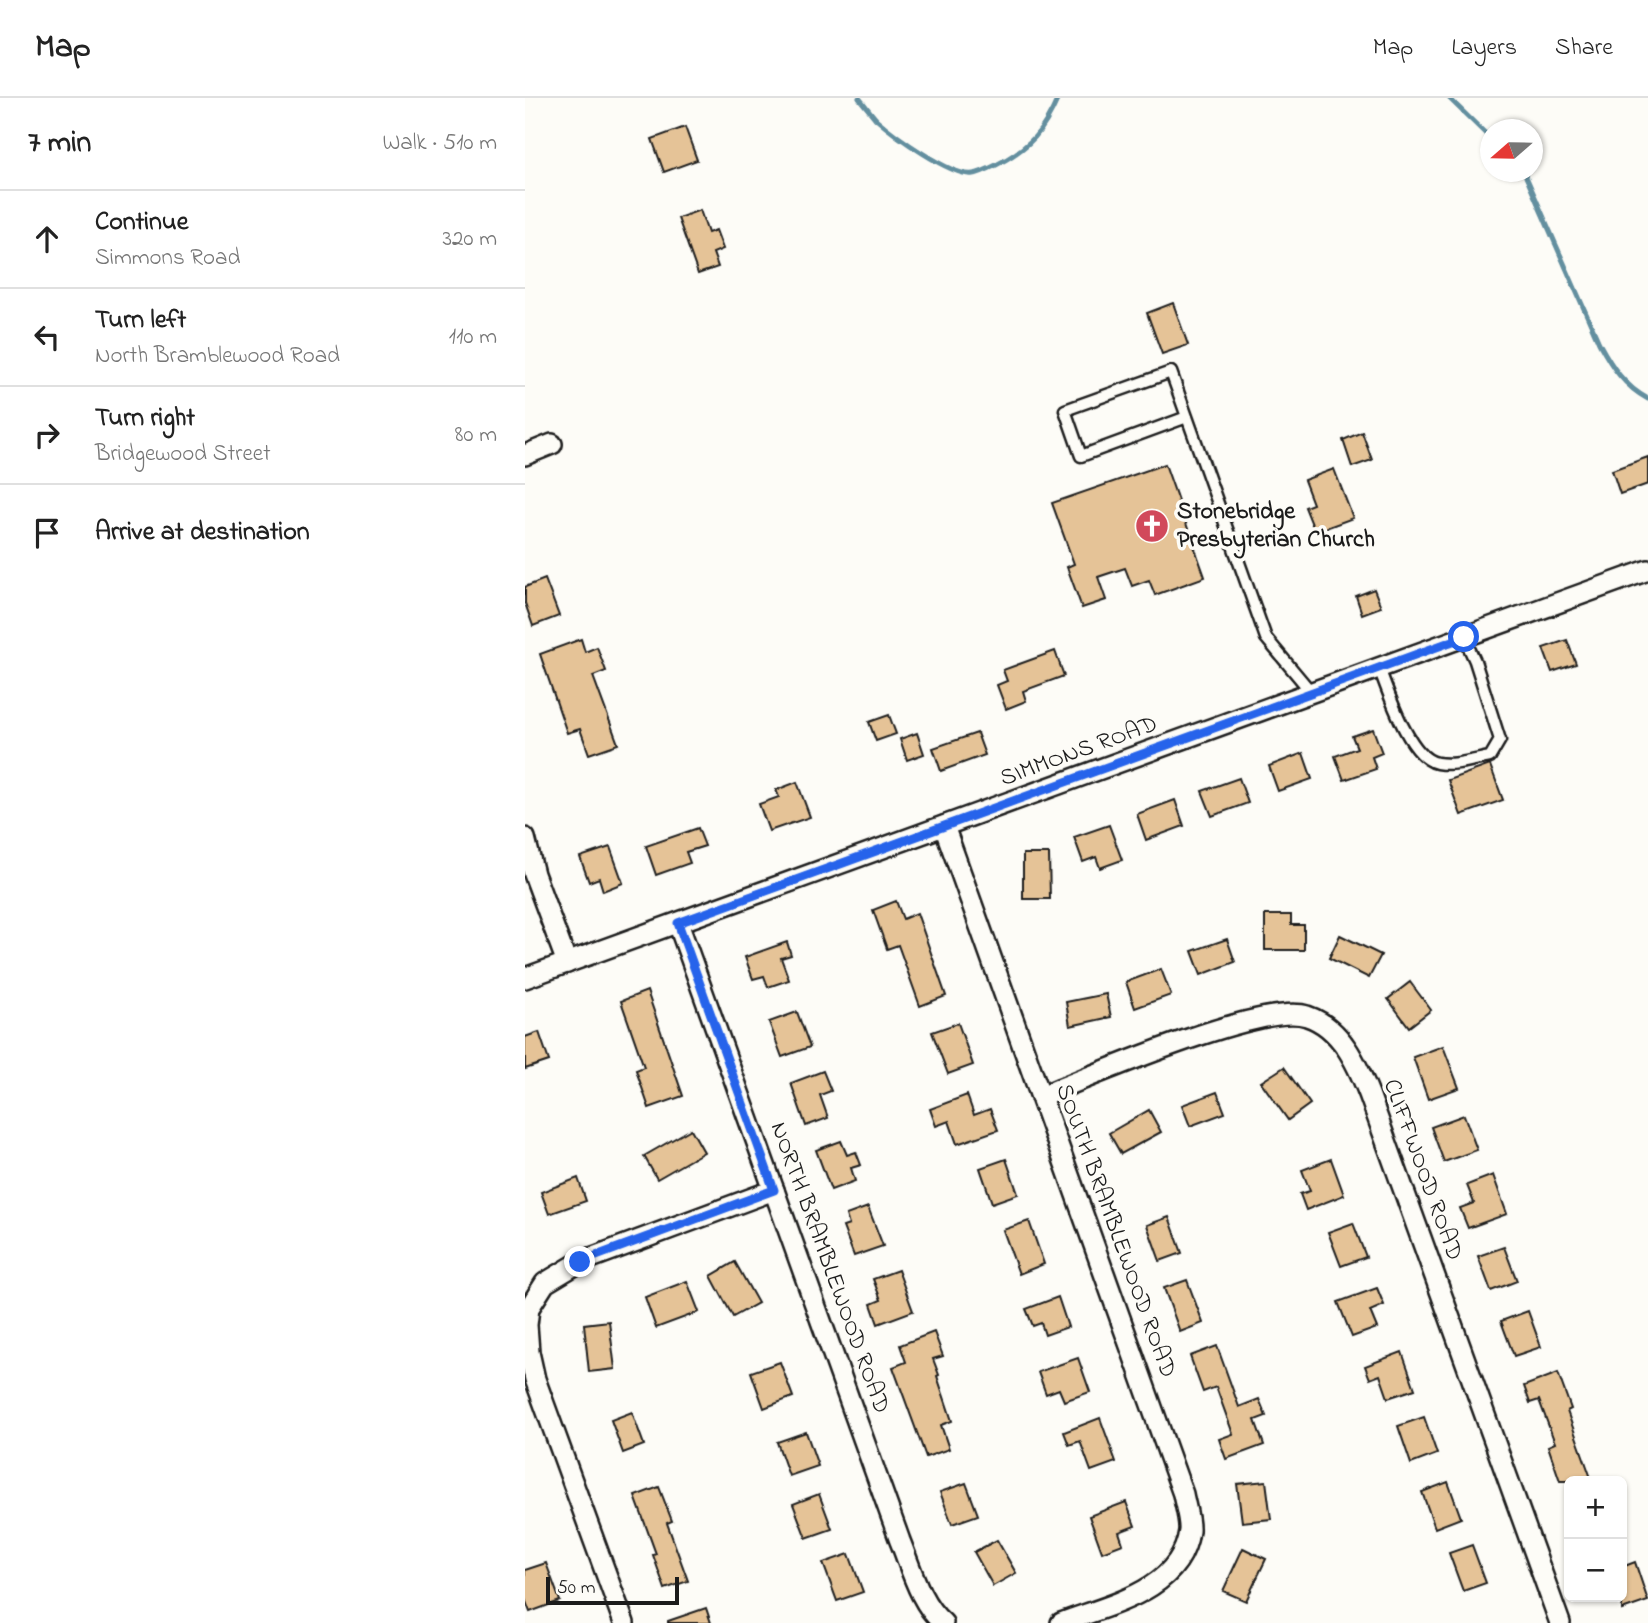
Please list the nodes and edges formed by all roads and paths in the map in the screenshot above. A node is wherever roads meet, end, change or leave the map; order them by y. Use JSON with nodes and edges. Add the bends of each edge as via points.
{"nodes":[{"id":1,"x":1187,"y":417,"type":"junction"},
{"id":2,"x":552,"y":444,"type":"dead end"},
{"id":3,"x":525,"y":455,"type":"edge"},
{"id":4,"x":1648,"y":570,"type":"edge"},
{"id":5,"x":1464,"y":637,"type":"junction"},
{"id":6,"x":1379,"y":668,"type":"junction"},
{"id":7,"x":1312,"y":694,"type":"junction"},
{"id":8,"x":944,"y":826,"type":"junction"},
{"id":9,"x":525,"y":838,"type":"edge"},
{"id":10,"x":678,"y":923,"type":"junction"},
{"id":11,"x":567,"y":963,"type":"junction"},
{"id":12,"x":525,"y":978,"type":"edge"},
{"id":13,"x":1041,"y":1096,"type":"junction"},
{"id":14,"x":774,"y":1190,"type":"junction"},
{"id":15,"x":624,"y":1623,"type":"edge"},
{"id":16,"x":943,"y":1623,"type":"edge"},
{"id":17,"x":1061,"y":1623,"type":"edge"},
{"id":18,"x":1560,"y":1623,"type":"edge"}],
"edges":[{"from":1,"to":1,"type":"lane","via":[[1171,372],[1065,410],[1081,456]]},
{"from":1,"to":7,"type":"lane","via":[[1266,638]]},
{"from":2,"to":3,"type":"street"},
{"from":4,"to":5,"type":"street","name":"SIMMONS ROAD"},
{"from":5,"to":6,"type":"street","name":"SIMMONS ROAD"},
{"from":5,"to":6,"type":"lane","via":[[1500,740],[1490,757],[1433,763],[1403,728]]},
{"from":6,"to":7,"type":"street","name":"SIMMONS ROAD"},
{"from":7,"to":8,"type":"street","name":"SIMMONS ROAD"},
{"from":8,"to":10,"type":"street","name":"SIMMONS ROAD"},
{"from":8,"to":13,"type":"street","name":"SOUTH BRAMBLEWOOD ROAD"},
{"from":9,"to":11,"type":"street"},
{"from":10,"to":11,"type":"street","name":"SIMMONS ROAD"},
{"from":10,"to":14,"type":"street","name":"NORTH BRAMBLEWOOD ROAD"},
{"from":11,"to":12,"type":"street","name":"SIMMONS ROAD"},
{"from":13,"to":17,"type":"street","name":"SOUTH BRAMBLEWOOD ROAD","via":[[1183,1494],[1189,1529],[1184,1550],[1170,1573],[1147,1588]]},
{"from":13,"to":18,"type":"street","name":"CLIFFWOOD ROAD","via":[[1252,1019],[1279,1014],[1307,1016],[1336,1035],[1370,1094]]},
{"from":14,"to":15,"type":"street","via":[[580,1262],[545,1283],[529,1307],[527,1339],[535,1378]]},
{"from":14,"to":16,"type":"street","name":"NORTH BRAMBLEWOOD ROAD","via":[[914,1577]]}]}
